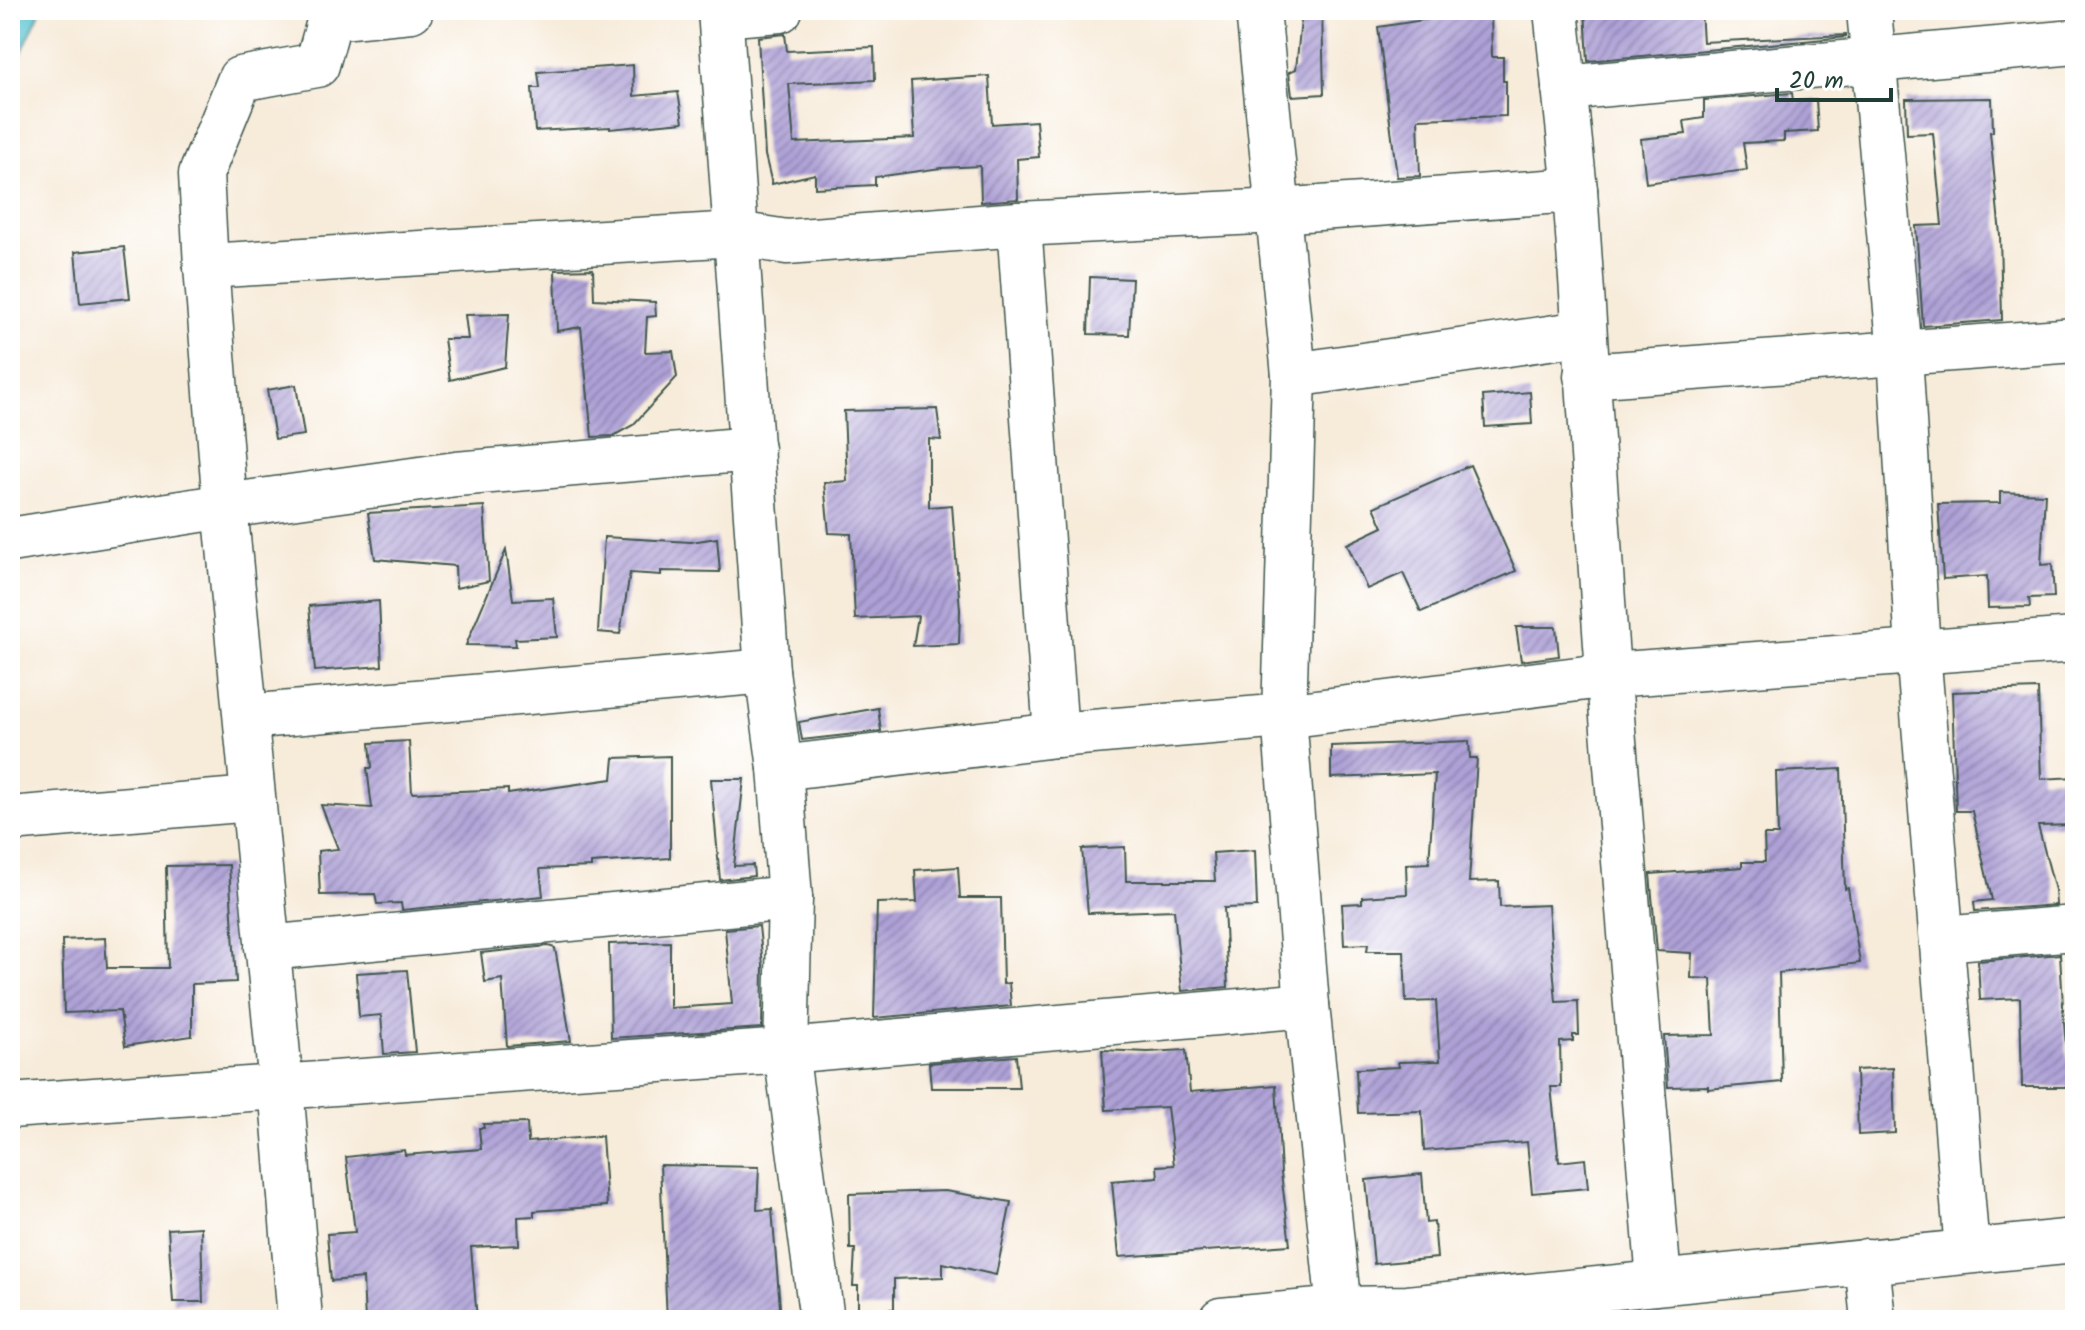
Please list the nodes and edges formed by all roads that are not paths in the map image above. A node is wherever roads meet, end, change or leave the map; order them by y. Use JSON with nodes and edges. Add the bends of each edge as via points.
{"nodes":[{"id":1,"x":411,"y":10,"type":"edge"},
{"id":2,"x":780,"y":10,"type":"edge"},
{"id":3,"x":1258,"y":10,"type":"edge"},
{"id":4,"x":1556,"y":10,"type":"edge"},
{"id":5,"x":1869,"y":10,"type":"edge"},
{"id":6,"x":720,"y":13,"type":"edge"},
{"id":7,"x":2075,"y":42,"type":"edge"},
{"id":8,"x":1872,"y":61,"type":"junction"},
{"id":9,"x":1564,"y":88,"type":"junction"},
{"id":10,"x":1575,"y":190,"type":"junction"},
{"id":11,"x":1277,"y":211,"type":"junction"},
{"id":12,"x":1019,"y":224,"type":"junction"},
{"id":13,"x":736,"y":234,"type":"junction"},
{"id":14,"x":206,"y":266,"type":"junction"},
{"id":15,"x":1583,"y":333,"type":"junction"},
{"id":16,"x":2075,"y":340,"type":"edge"},
{"id":17,"x":1900,"y":354,"type":"junction"},
{"id":18,"x":1294,"y":375,"type":"junction"},
{"id":19,"x":1586,"y":376,"type":"junction"},
{"id":20,"x":752,"y":449,"type":"junction"},
{"id":21,"x":225,"y":506,"type":"junction"},
{"id":22,"x":10,"y":540,"type":"edge"},
{"id":23,"x":2075,"y":640,"type":"edge"},
{"id":24,"x":1918,"y":651,"type":"junction"},
{"id":25,"x":767,"y":671,"type":"junction"},
{"id":26,"x":1610,"y":675,"type":"junction"},
{"id":27,"x":1284,"y":716,"type":"junction"},
{"id":28,"x":246,"y":717,"type":"junction"},
{"id":29,"x":1056,"y":735,"type":"junction"},
{"id":30,"x":780,"y":768,"type":"junction"},
{"id":31,"x":252,"y":799,"type":"junction"},
{"id":32,"x":10,"y":819,"type":"edge"},
{"id":33,"x":790,"y":898,"type":"junction"},
{"id":34,"x":2075,"y":928,"type":"edge"},
{"id":35,"x":1942,"y":939,"type":"junction"},
{"id":36,"x":267,"y":948,"type":"junction"},
{"id":37,"x":1307,"y":1005,"type":"junction"},
{"id":38,"x":786,"y":1051,"type":"junction"},
{"id":39,"x":281,"y":1086,"type":"junction"},
{"id":40,"x":10,"y":1106,"type":"edge"},
{"id":41,"x":2075,"y":1241,"type":"edge"},
{"id":42,"x":1967,"y":1251,"type":"junction"},
{"id":43,"x":1867,"y":1261,"type":"junction"},
{"id":44,"x":1659,"y":1281,"type":"junction"},
{"id":45,"x":1339,"y":1309,"type":"junction"},
{"id":46,"x":1408,"y":1314,"type":"edge"},
{"id":47,"x":300,"y":1320,"type":"edge"},
{"id":48,"x":822,"y":1320,"type":"edge"},
{"id":49,"x":1221,"y":1320,"type":"edge"},
{"id":50,"x":1873,"y":1320,"type":"edge"}],
"edges":[{"from":1,"to":14,"type":"street","via":[[330,18],[317,65],[240,79],[201,174]]},
{"from":2,"to":6,"type":"street"},
{"from":3,"to":11,"type":"street"},
{"from":4,"to":9,"type":"street"},
{"from":5,"to":8,"type":"street"},
{"from":6,"to":13,"type":"street"},
{"from":7,"to":8,"type":"street"},
{"from":8,"to":9,"type":"street"},
{"from":8,"to":17,"type":"street"},
{"from":9,"to":10,"type":"street"},
{"from":10,"to":11,"type":"street"},
{"from":10,"to":15,"type":"street"},
{"from":11,"to":12,"type":"street"},
{"from":11,"to":18,"type":"street"},
{"from":12,"to":13,"type":"street","via":[[787,242]]},
{"from":12,"to":29,"type":"street"},
{"from":13,"to":14,"type":"street"},
{"from":13,"to":20,"type":"street"},
{"from":14,"to":21,"type":"street"},
{"from":15,"to":18,"type":"street"},
{"from":15,"to":19,"type":"street"},
{"from":16,"to":17,"type":"street"},
{"from":17,"to":19,"type":"street"},
{"from":17,"to":24,"type":"street"},
{"from":18,"to":27,"type":"street"},
{"from":19,"to":26,"type":"street"},
{"from":20,"to":21,"type":"street","via":[[456,474]]},
{"from":20,"to":25,"type":"street"},
{"from":21,"to":22,"type":"street"},
{"from":21,"to":28,"type":"street"},
{"from":23,"to":24,"type":"street"},
{"from":24,"to":26,"type":"street"},
{"from":24,"to":35,"type":"street"},
{"from":25,"to":28,"type":"street"},
{"from":25,"to":30,"type":"street"},
{"from":26,"to":27,"type":"street"},
{"from":26,"to":44,"type":"street"},
{"from":27,"to":29,"type":"street"},
{"from":27,"to":37,"type":"street"},
{"from":28,"to":31,"type":"street"},
{"from":29,"to":30,"type":"street"},
{"from":30,"to":33,"type":"street"},
{"from":31,"to":32,"type":"street"},
{"from":31,"to":36,"type":"street"},
{"from":33,"to":36,"type":"street"},
{"from":33,"to":38,"type":"street"},
{"from":34,"to":35,"type":"street"},
{"from":35,"to":42,"type":"street"},
{"from":36,"to":39,"type":"street"},
{"from":37,"to":38,"type":"street"},
{"from":37,"to":45,"type":"street"},
{"from":38,"to":39,"type":"street"},
{"from":38,"to":48,"type":"street"},
{"from":39,"to":40,"type":"street"},
{"from":39,"to":47,"type":"street"},
{"from":41,"to":42,"type":"street"},
{"from":42,"to":43,"type":"street"},
{"from":43,"to":44,"type":"street"},
{"from":43,"to":50,"type":"street"},
{"from":44,"to":46,"type":"street"},
{"from":45,"to":46,"type":"street"},
{"from":45,"to":49,"type":"street"}]}
